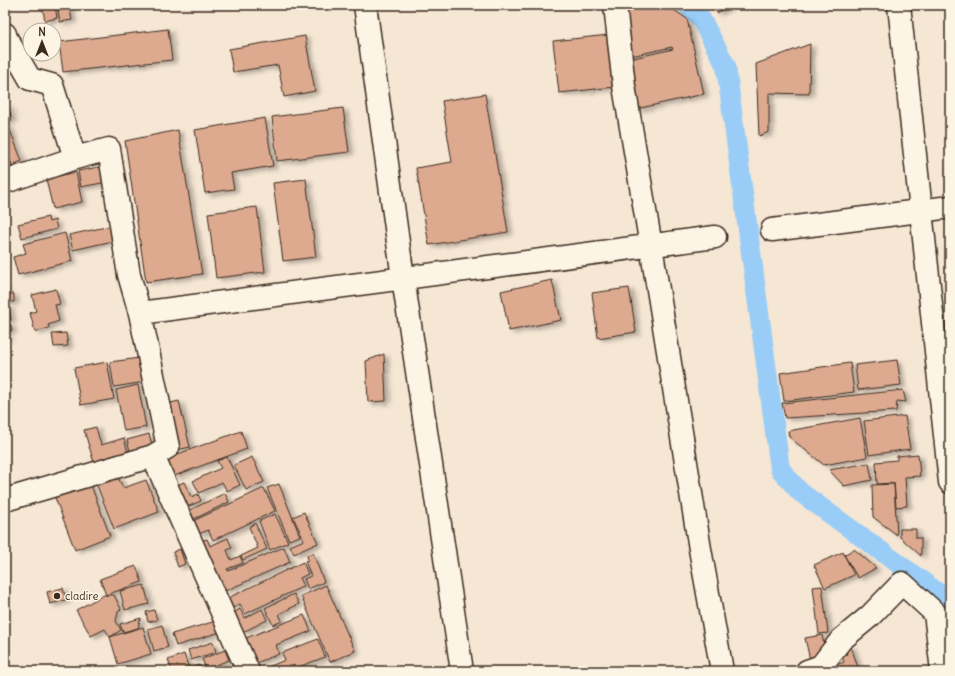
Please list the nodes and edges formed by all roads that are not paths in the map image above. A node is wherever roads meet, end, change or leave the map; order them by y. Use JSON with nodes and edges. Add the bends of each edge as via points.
{"nodes":[{"id":1,"x":365,"y":5,"type":"edge"},
{"id":2,"x":615,"y":5,"type":"edge"},
{"id":3,"x":899,"y":5,"type":"edge"},
{"id":4,"x":5,"y":34,"type":"edge"},
{"id":5,"x":75,"y":158,"type":"junction"},
{"id":6,"x":5,"y":182,"type":"edge"},
{"id":7,"x":950,"y":207,"type":"edge"},
{"id":8,"x":921,"y":210,"type":"junction"},
{"id":9,"x":772,"y":230,"type":"dead end"},
{"id":10,"x":715,"y":237,"type":"dead end"},
{"id":11,"x":651,"y":246,"type":"junction"},
{"id":12,"x":403,"y":278,"type":"junction"},
{"id":13,"x":140,"y":313,"type":"junction"},
{"id":14,"x":153,"y":456,"type":"junction"},
{"id":15,"x":950,"y":482,"type":"edge"},
{"id":16,"x":5,"y":500,"type":"edge"},
{"id":17,"x":248,"y":671,"type":"edge"},
{"id":18,"x":462,"y":671,"type":"edge"},
{"id":19,"x":722,"y":671,"type":"edge"},
{"id":20,"x":807,"y":671,"type":"edge"},
{"id":21,"x":942,"y":671,"type":"edge"}],
"edges":[{"from":1,"to":12,"type":"street"},
{"from":2,"to":11,"type":"street","via":[[624,86]]},
{"from":3,"to":8,"type":"street"},
{"from":4,"to":5,"type":"street","via":[[30,79],[52,85]]},
{"from":5,"to":6,"type":"street"},
{"from":5,"to":13,"type":"street","via":[[109,149],[129,275]]},
{"from":7,"to":8,"type":"street"},
{"from":8,"to":9,"type":"street"},
{"from":8,"to":15,"type":"street"},
{"from":10,"to":11,"type":"street"},
{"from":11,"to":12,"type":"street"},
{"from":11,"to":19,"type":"street"},
{"from":12,"to":13,"type":"street"},
{"from":12,"to":18,"type":"street"},
{"from":13,"to":14,"type":"street","via":[[168,447]]},
{"from":14,"to":16,"type":"street"},
{"from":14,"to":17,"type":"street"},
{"from":20,"to":21,"type":"street","via":[[820,666],[841,640],[902,584],[935,612]]}]}
